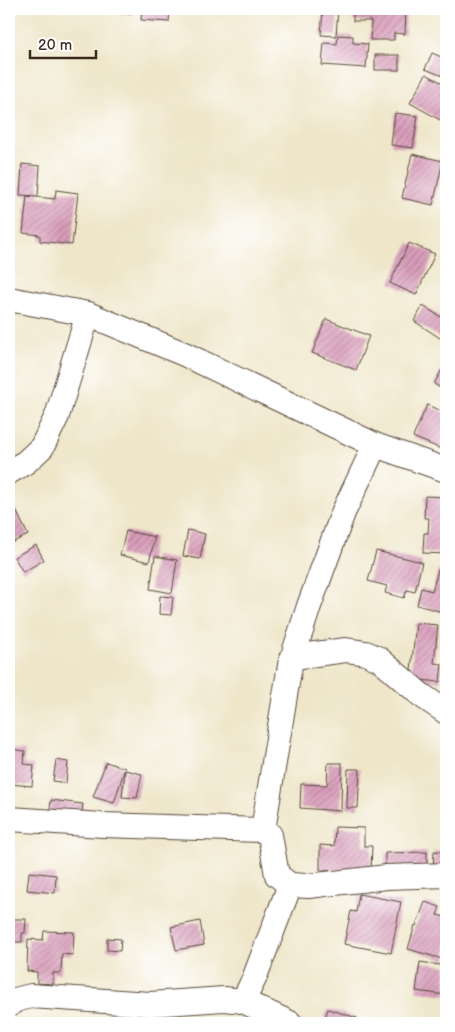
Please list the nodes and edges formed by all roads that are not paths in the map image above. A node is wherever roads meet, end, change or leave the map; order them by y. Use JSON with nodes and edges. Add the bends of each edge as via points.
{"nodes":[{"id":1,"x":9,"y":299,"type":"edge"},
{"id":2,"x":88,"y":314,"type":"junction"},
{"id":3,"x":375,"y":445,"type":"junction"},
{"id":4,"x":446,"y":470,"type":"edge"},
{"id":5,"x":9,"y":472,"type":"edge"},
{"id":6,"x":293,"y":657,"type":"junction"},
{"id":7,"x":446,"y":712,"type":"edge"},
{"id":8,"x":9,"y":819,"type":"edge"},
{"id":9,"x":263,"y":830,"type":"junction"},
{"id":10,"x":446,"y":875,"type":"edge"},
{"id":11,"x":290,"y":885,"type":"junction"},
{"id":12,"x":243,"y":1001,"type":"junction"},
{"id":13,"x":9,"y":1005,"type":"edge"},
{"id":14,"x":149,"y":1013,"type":"edge"},
{"id":15,"x":290,"y":1023,"type":"edge"}],
"edges":[{"from":1,"to":2,"type":"street"},
{"from":2,"to":3,"type":"street","via":[[184,354]]},
{"from":2,"to":5,"type":"street","via":[[57,416],[42,447]]},
{"from":3,"to":4,"type":"street"},
{"from":3,"to":6,"type":"street","via":[[343,513]]},
{"from":6,"to":7,"type":"street","via":[[346,650],[366,653],[379,659]]},
{"from":6,"to":9,"type":"street"},
{"from":8,"to":9,"type":"street"},
{"from":9,"to":11,"type":"street","via":[[270,836],[277,875]]},
{"from":10,"to":11,"type":"street"},
{"from":11,"to":12,"type":"street"},
{"from":12,"to":14,"type":"street","via":[[224,999]]},
{"from":12,"to":15,"type":"street"},
{"from":13,"to":14,"type":"street","via":[[32,996]]}]}
